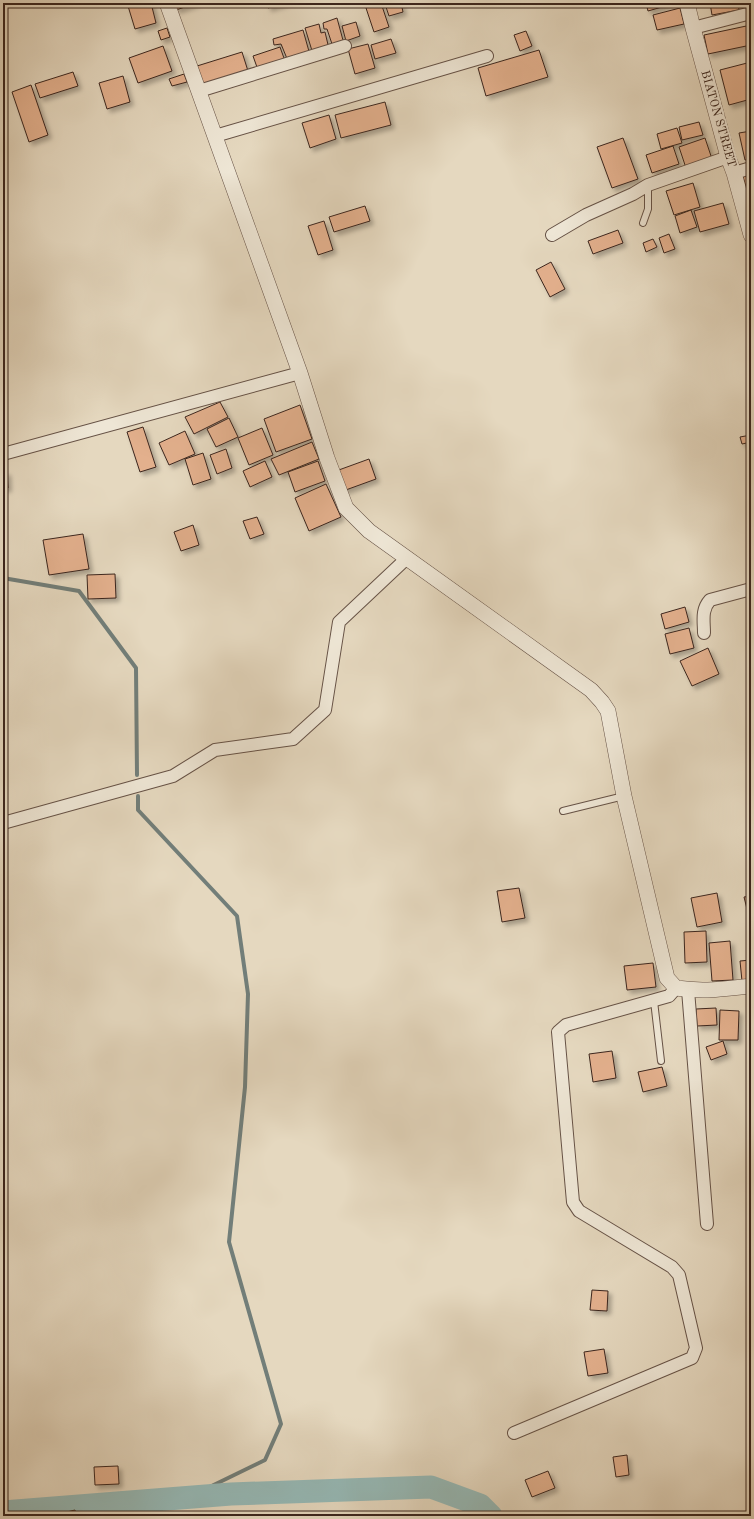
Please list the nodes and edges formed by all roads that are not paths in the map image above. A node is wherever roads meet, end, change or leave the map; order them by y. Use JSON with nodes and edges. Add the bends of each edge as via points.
{"nodes":[{"id":1,"x":167,"y":3,"type":"edge"},
{"id":2,"x":687,"y":3,"type":"edge"},
{"id":3,"x":751,"y":14,"type":"edge"},
{"id":4,"x":693,"y":28,"type":"junction"},
{"id":5,"x":345,"y":46,"type":"dead end"},
{"id":6,"x":487,"y":56,"type":"dead end"},
{"id":7,"x":199,"y":91,"type":"junction"},
{"id":8,"x":215,"y":136,"type":"junction"},
{"id":9,"x":728,"y":157,"type":"junction"},
{"id":10,"x":751,"y":168,"type":"edge"},
{"id":11,"x":734,"y":173,"type":"junction"},
{"id":12,"x":648,"y":185,"type":"junction"},
{"id":13,"x":643,"y":223,"type":"dead end"},
{"id":14,"x":552,"y":235,"type":"dead end"},
{"id":15,"x":751,"y":235,"type":"edge"},
{"id":16,"x":300,"y":373,"type":"junction"},
{"id":17,"x":3,"y":454,"type":"edge"},
{"id":18,"x":407,"y":558,"type":"junction"},
{"id":19,"x":751,"y":589,"type":"edge"},
{"id":20,"x":704,"y":633,"type":"dead end"},
{"id":21,"x":624,"y":796,"type":"junction"},
{"id":22,"x":563,"y":811,"type":"dead end"},
{"id":23,"x":3,"y":823,"type":"edge"},
{"id":24,"x":751,"y":986,"type":"edge"},
{"id":25,"x":682,"y":989,"type":"junction"},
{"id":26,"x":654,"y":1001,"type":"junction"},
{"id":27,"x":661,"y":1061,"type":"dead end"},
{"id":28,"x":707,"y":1224,"type":"dead end"},
{"id":29,"x":514,"y":1434,"type":"dead end"}],
"edges":[{"from":1,"to":7,"type":"street"},
{"from":2,"to":4,"type":"street","name":"BIATON STREET"},
{"from":3,"to":4,"type":"street"},
{"from":4,"to":9,"type":"street","name":"BIATON STREET"},
{"from":5,"to":7,"type":"street"},
{"from":6,"to":8,"type":"street"},
{"from":7,"to":8,"type":"street"},
{"from":8,"to":16,"type":"street"},
{"from":9,"to":11,"type":"street","name":"BIATON STREET"},
{"from":9,"to":12,"type":"street"},
{"from":10,"to":11,"type":"street"},
{"from":11,"to":15,"type":"street","name":"BIATON STREET"},
{"from":12,"to":13,"type":"lane","via":[[648,209]]},
{"from":12,"to":14,"type":"street","via":[[586,215]]},
{"from":16,"to":17,"type":"street"},
{"from":16,"to":18,"type":"street","via":[[346,508],[369,530]]},
{"from":18,"to":21,"type":"street","via":[[591,690],[602,702],[608,711]]},
{"from":18,"to":23,"type":"street","via":[[339,622],[325,710],[293,739],[215,750],[173,776]]},
{"from":19,"to":20,"type":"street","via":[[710,600],[703,615]]},
{"from":21,"to":22,"type":"lane"},
{"from":21,"to":25,"type":"street","via":[[667,978]]},
{"from":24,"to":25,"type":"street","via":[[705,991]]},
{"from":25,"to":26,"type":"street"},
{"from":25,"to":28,"type":"street"},
{"from":26,"to":27,"type":"lane"},
{"from":26,"to":29,"type":"street","via":[[566,1025],[558,1032],[573,1202],[579,1211],[672,1267],[679,1275],[696,1348],[692,1358]]}]}
